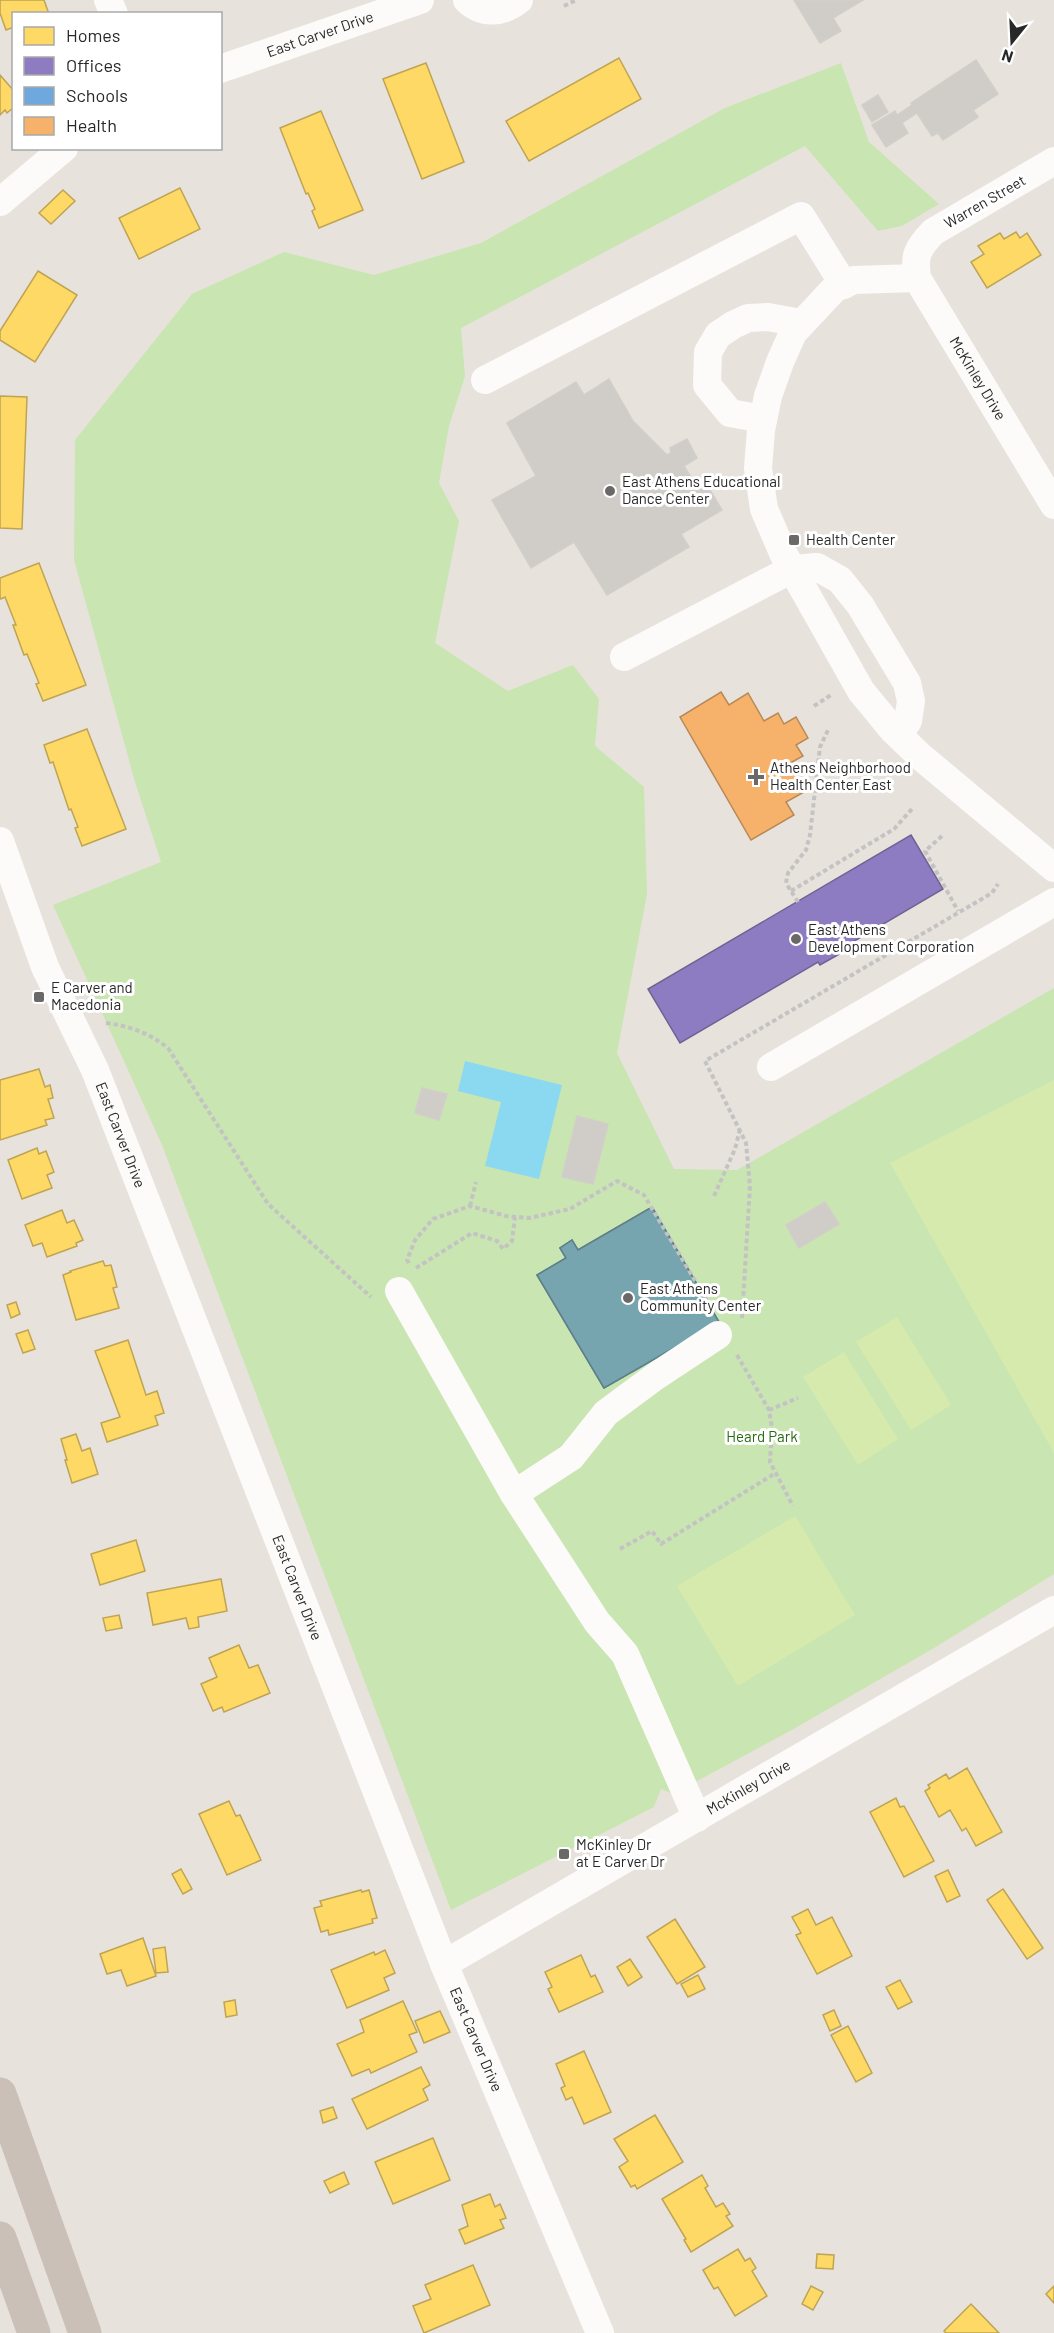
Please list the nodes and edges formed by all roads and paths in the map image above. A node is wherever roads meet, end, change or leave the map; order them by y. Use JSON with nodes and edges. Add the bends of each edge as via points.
{"nodes":[{"id":1,"x":420,"y":0,"type":"edge"},
{"id":2,"x":467,"y":0,"type":"edge"},
{"id":3,"x":519,"y":0,"type":"edge"},
{"id":4,"x":576,"y":0,"type":"edge"},
{"id":5,"x":564,"y":6,"type":"dead end"},
{"id":6,"x":222,"y":68,"type":"edge"},
{"id":7,"x":62,"y":150,"type":"edge"},
{"id":8,"x":1054,"y":161,"type":"edge"},
{"id":9,"x":0,"y":202,"type":"edge"},
{"id":10,"x":917,"y":278,"type":"junction"},
{"id":11,"x":844,"y":285,"type":"junction"},
{"id":12,"x":801,"y":323,"type":"junction"},
{"id":13,"x":485,"y":380,"type":"dead end"},
{"id":14,"x":763,"y":419,"type":"junction"},
{"id":15,"x":1054,"y":505,"type":"edge"},
{"id":16,"x":792,"y":569,"type":"junction"},
{"id":17,"x":624,"y":657,"type":"dead end"},
{"id":18,"x":841,"y":689,"type":"dead end"},
{"id":19,"x":814,"y":706,"type":"dead end"},
{"id":20,"x":828,"y":730,"type":"dead end"},
{"id":21,"x":898,"y":734,"type":"junction"},
{"id":22,"x":912,"y":809,"type":"dead end"},
{"id":23,"x":942,"y":836,"type":"dead end"},
{"id":24,"x":0,"y":841,"type":"edge"},
{"id":25,"x":1054,"y":868,"type":"edge"},
{"id":26,"x":791,"y":891,"type":"junction"},
{"id":27,"x":798,"y":902,"type":"dead end"},
{"id":28,"x":1054,"y":902,"type":"edge"},
{"id":29,"x":958,"y":911,"type":"dead end"},
{"id":30,"x":106,"y":1023,"type":"dead end"},
{"id":31,"x":771,"y":1067,"type":"dead end"},
{"id":32,"x":740,"y":1128,"type":"dead end"},
{"id":33,"x":476,"y":1182,"type":"dead end"},
{"id":34,"x":714,"y":1196,"type":"dead end"},
{"id":35,"x":470,"y":1206,"type":"junction"},
{"id":36,"x":515,"y":1217,"type":"junction"},
{"id":37,"x":406,"y":1281,"type":"junction"},
{"id":38,"x":721,"y":1331,"type":"junction"},
{"id":39,"x":798,"y":1398,"type":"dead end"},
{"id":40,"x":770,"y":1410,"type":"junction"},
{"id":41,"x":774,"y":1474,"type":"junction"},
{"id":42,"x":514,"y":1494,"type":"junction"},
{"id":43,"x":793,"y":1506,"type":"dead end"},
{"id":44,"x":620,"y":1549,"type":"dead end"},
{"id":45,"x":1054,"y":1610,"type":"edge"},
{"id":46,"x":697,"y":1818,"type":"junction"},
{"id":47,"x":444,"y":1964,"type":"junction"},
{"id":48,"x":0,"y":2094,"type":"edge"},
{"id":49,"x":0,"y":2238,"type":"edge"},
{"id":50,"x":34,"y":2333,"type":"edge"},
{"id":51,"x":85,"y":2333,"type":"edge"},
{"id":52,"x":600,"y":2333,"type":"edge"}],
"edges":[{"from":1,"to":6,"type":"street","name":"East Carver Drive"},
{"from":2,"to":3,"type":"street","via":[[489,11],[510,7]]},
{"from":4,"to":5,"type":"path"},
{"from":7,"to":9,"type":"street"},
{"from":8,"to":10,"type":"street","name":"Warren Street","via":[[933,232],[919,247],[915,262]]},
{"from":10,"to":11,"type":"street","via":[[854,280]]},
{"from":10,"to":15,"type":"street","name":"McKinley Drive"},
{"from":11,"to":12,"type":"street","via":[[835,288]]},
{"from":11,"to":13,"type":"street","via":[[801,216]]},
{"from":12,"to":14,"type":"street","via":[[780,362]]},
{"from":12,"to":14,"type":"street","via":[[748,318],[718,335],[708,352],[706,385],[730,413]]},
{"from":14,"to":16,"type":"street","via":[[758,468],[764,509]]},
{"from":16,"to":17,"type":"street"},
{"from":16,"to":21,"type":"street","via":[[861,691]]},
{"from":16,"to":21,"type":"street","via":[[817,567],[840,580],[860,605],[907,683],[911,701],[909,721]]},
{"from":18,"to":19,"type":"path"},
{"from":20,"to":26,"type":"path","via":[[820,747],[806,850],[788,873],[786,883]]},
{"from":21,"to":25,"type":"street"},
{"from":22,"to":26,"type":"path","via":[[894,829]]},
{"from":23,"to":29,"type":"path","via":[[925,851]]},
{"from":24,"to":47,"type":"street","name":"East Carver Drive","via":[[45,967],[94,1071]]},
{"from":26,"to":27,"type":"path"},
{"from":28,"to":31,"type":"street"},
{"from":30,"to":37,"type":"path","via":[[152,1035],[168,1048],[268,1204],[378,1303]]},
{"from":32,"to":34,"type":"path"},
{"from":33,"to":35,"type":"path"},
{"from":35,"to":36,"type":"path"},
{"from":35,"to":37,"type":"path","via":[[433,1219],[415,1240],[407,1260]]},
{"from":36,"to":37,"type":"path","via":[[512,1241],[503,1250],[497,1241],[472,1233]]},
{"from":36,"to":38,"type":"path","via":[[529,1218],[570,1209],[617,1181],[644,1195]]},
{"from":37,"to":42,"type":"street"},
{"from":38,"to":40,"type":"path"},
{"from":38,"to":42,"type":"street","via":[[606,1413],[571,1457]]},
{"from":39,"to":40,"type":"path"},
{"from":40,"to":41,"type":"path","via":[[770,1462]]},
{"from":41,"to":43,"type":"path"},
{"from":41,"to":44,"type":"path","via":[[661,1544],[652,1531]]},
{"from":42,"to":46,"type":"street","via":[[597,1622],[625,1654]]},
{"from":45,"to":46,"type":"street","name":"McKinley Drive"},
{"from":46,"to":47,"type":"street","name":"McKinley Drive"},
{"from":47,"to":52,"type":"street","name":"East Carver Drive"},
{"from":48,"to":51,"type":"highway"},
{"from":49,"to":50,"type":"highway"}]}
